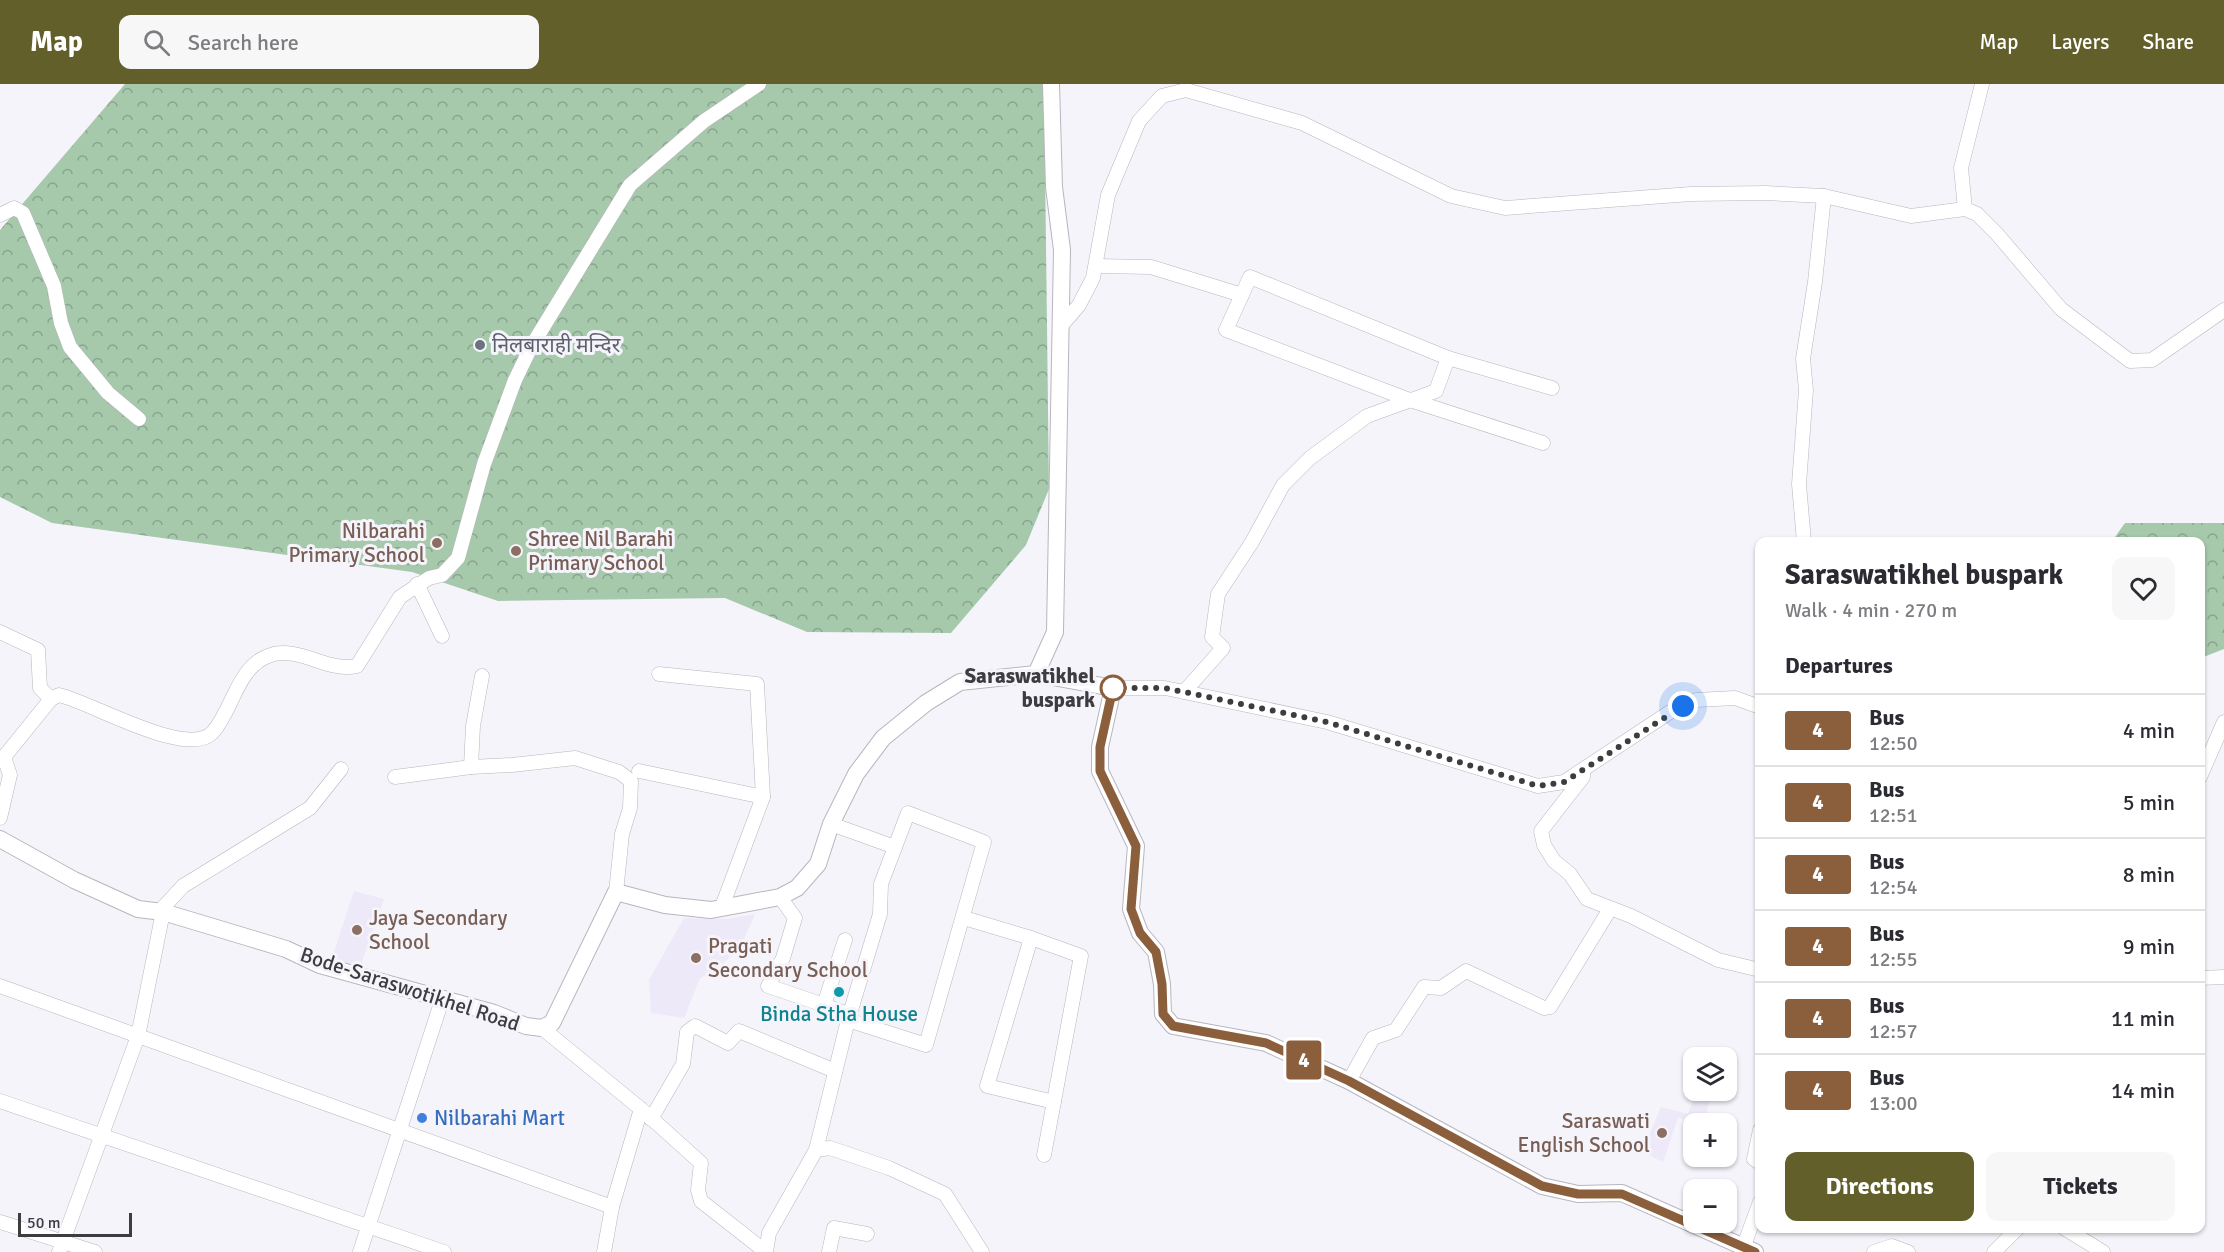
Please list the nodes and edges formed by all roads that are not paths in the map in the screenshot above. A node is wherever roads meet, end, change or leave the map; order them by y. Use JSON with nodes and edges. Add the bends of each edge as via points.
{"nodes":[{"id":1,"x":759,"y":84,"type":"edge"},
{"id":2,"x":1051,"y":84,"type":"edge"},
{"id":3,"x":1982,"y":84,"type":"edge"},
{"id":4,"x":1824,"y":196,"type":"junction"},
{"id":5,"x":1965,"y":208,"type":"junction"},
{"id":6,"x":0,"y":215,"type":"edge"},
{"id":7,"x":1097,"y":266,"type":"junction"},
{"id":8,"x":1242,"y":295,"type":"junction"},
{"id":9,"x":2224,"y":310,"type":"edge"},
{"id":10,"x":1061,"y":326,"type":"junction"},
{"id":11,"x":1448,"y":358,"type":"junction"},
{"id":12,"x":1552,"y":388,"type":"dead end"},
{"id":13,"x":1407,"y":399,"type":"junction"},
{"id":14,"x":139,"y":419,"type":"dead end"},
{"id":15,"x":1543,"y":443,"type":"dead end"},
{"id":16,"x":1804,"y":537,"type":"edge"},
{"id":17,"x":417,"y":584,"type":"junction"},
{"id":18,"x":0,"y":632,"type":"edge"},
{"id":19,"x":442,"y":636,"type":"dead end"},
{"id":20,"x":659,"y":674,"type":"dead end"},
{"id":21,"x":1036,"y":674,"type":"junction"},
{"id":22,"x":482,"y":676,"type":"dead end"},
{"id":23,"x":1113,"y":688,"type":"junction"},
{"id":24,"x":1184,"y":692,"type":"junction"},
{"id":25,"x":51,"y":699,"type":"junction"},
{"id":26,"x":1755,"y":704,"type":"edge"},
{"id":27,"x":2224,"y":722,"type":"edge"},
{"id":28,"x":2205,"y":766,"type":"edge"},
{"id":29,"x":471,"y":767,"type":"junction"},
{"id":30,"x":340,"y":769,"type":"dead end"},
{"id":31,"x":1583,"y":770,"type":"junction"},
{"id":32,"x":639,"y":771,"type":"dead end"},
{"id":33,"x":395,"y":777,"type":"dead end"},
{"id":34,"x":763,"y":797,"type":"junction"},
{"id":35,"x":0,"y":818,"type":"edge"},
{"id":36,"x":831,"y":824,"type":"junction"},
{"id":37,"x":0,"y":839,"type":"edge"},
{"id":38,"x":895,"y":847,"type":"junction"},
{"id":39,"x":616,"y":892,"type":"junction"},
{"id":40,"x":780,"y":897,"type":"junction"},
{"id":41,"x":723,"y":904,"type":"dead end"},
{"id":42,"x":1610,"y":909,"type":"junction"},
{"id":43,"x":161,"y":912,"type":"junction"},
{"id":44,"x":964,"y":918,"type":"junction"},
{"id":45,"x":1031,"y":938,"type":"junction"},
{"id":46,"x":845,"y":940,"type":"dead end"},
{"id":47,"x":1755,"y":969,"type":"edge"},
{"id":48,"x":2224,"y":977,"type":"edge"},
{"id":49,"x":2205,"y":978,"type":"edge"},
{"id":50,"x":0,"y":986,"type":"edge"},
{"id":51,"x":442,"y":1000,"type":"junction"},
{"id":52,"x":824,"y":1005,"type":"junction"},
{"id":53,"x":849,"y":1018,"type":"junction"},
{"id":54,"x":542,"y":1028,"type":"junction"},
{"id":55,"x":138,"y":1036,"type":"junction"},
{"id":56,"x":835,"y":1071,"type":"junction"},
{"id":57,"x":1349,"y":1081,"type":"junction"},
{"id":58,"x":0,"y":1101,"type":"edge"},
{"id":59,"x":1054,"y":1102,"type":"junction"},
{"id":60,"x":646,"y":1114,"type":"junction"},
{"id":61,"x":399,"y":1131,"type":"junction"},
{"id":62,"x":101,"y":1137,"type":"junction"},
{"id":63,"x":816,"y":1150,"type":"junction"},
{"id":64,"x":1044,"y":1155,"type":"dead end"},
{"id":65,"x":612,"y":1207,"type":"junction"},
{"id":66,"x":0,"y":1222,"type":"edge"},
{"id":67,"x":1755,"y":1222,"type":"edge"},
{"id":68,"x":368,"y":1226,"type":"junction"},
{"id":69,"x":2013,"y":1233,"type":"edge"},
{"id":70,"x":2072,"y":1233,"type":"edge"},
{"id":71,"x":867,"y":1234,"type":"dead end"},
{"id":72,"x":61,"y":1247,"type":"edge"},
{"id":73,"x":1748,"y":1251,"type":"edge"},
{"id":74,"x":95,"y":1252,"type":"edge"},
{"id":75,"x":360,"y":1252,"type":"edge"},
{"id":76,"x":444,"y":1252,"type":"edge"},
{"id":77,"x":603,"y":1252,"type":"edge"},
{"id":78,"x":766,"y":1252,"type":"edge"},
{"id":79,"x":829,"y":1252,"type":"edge"},
{"id":80,"x":982,"y":1252,"type":"edge"},
{"id":81,"x":1874,"y":1252,"type":"edge"},
{"id":82,"x":1908,"y":1252,"type":"edge"},
{"id":83,"x":1994,"y":1252,"type":"edge"},
{"id":84,"x":2103,"y":1252,"type":"edge"}],
"edges":[{"from":1,"to":17,"type":"street","via":[[704,121],[630,185],[515,380],[484,464],[458,558],[442,575]]},
{"from":2,"to":10,"type":"street","via":[[1054,187],[1062,250]]},
{"from":3,"to":5,"type":"street","via":[[1961,168]]},
{"from":4,"to":5,"type":"street","via":[[1911,216]]},
{"from":4,"to":7,"type":"street","via":[[1691,195],[1505,208],[1451,196],[1302,123],[1186,90],[1162,96],[1139,121],[1108,195]]},
{"from":4,"to":16,"type":"street","via":[[1803,359],[1806,390],[1799,484]]},
{"from":5,"to":9,"type":"street","via":[[1997,234],[2061,309],[2130,361],[2152,360]]},
{"from":6,"to":14,"type":"street","via":[[14,208],[23,213],[54,286],[70,347],[108,393]]},
{"from":7,"to":8,"type":"street","via":[[1151,267]]},
{"from":7,"to":10,"type":"street","via":[[1079,305]]},
{"from":8,"to":11,"type":"street","via":[[1250,278]]},
{"from":8,"to":13,"type":"street","via":[[1226,330]]},
{"from":10,"to":21,"type":"street","via":[[1056,632]]},
{"from":11,"to":12,"type":"street"},
{"from":11,"to":13,"type":"street","via":[[1436,391]]},
{"from":13,"to":15,"type":"street"},
{"from":13,"to":24,"type":"street","via":[[1367,416],[1310,458],[1283,485],[1218,594],[1212,637],[1223,648]]},
{"from":17,"to":19,"type":"street"},
{"from":17,"to":25,"type":"street","via":[[400,597],[357,666],[346,669],[290,653],[266,657],[246,673],[223,721],[208,737],[196,741],[146,729],[74,698],[59,694]]},
{"from":18,"to":25,"type":"street","via":[[38,650],[40,688]]},
{"from":20,"to":34,"type":"street","via":[[757,684]]},
{"from":21,"to":23,"type":"street"},
{"from":21,"to":36,"type":"street","via":[[960,682],[926,703],[882,738],[856,774]]},
{"from":22,"to":29,"type":"street"},
{"from":23,"to":24,"type":"street"},
{"from":23,"to":57,"type":"street","via":[[1100,747],[1100,771],[1136,846],[1131,909],[1140,933],[1156,952],[1163,1014],[1173,1026],[1266,1043]]},
{"from":24,"to":31,"type":"street","via":[[1327,722],[1538,786],[1564,782]]},
{"from":25,"to":35,"type":"street","via":[[4,757],[10,775]]},
{"from":26,"to":31,"type":"street","via":[[1735,698],[1696,700]]},
{"from":27,"to":28,"type":"street"},
{"from":29,"to":33,"type":"street"},
{"from":29,"to":39,"type":"street","via":[[575,758],[619,772],[630,781],[630,808],[622,834]]},
{"from":30,"to":43,"type":"street","via":[[310,808],[183,886]]},
{"from":31,"to":42,"type":"street","via":[[1583,777],[1541,831],[1554,861],[1570,874],[1587,899]]},
{"from":32,"to":34,"type":"street"},
{"from":34,"to":41,"type":"street"},
{"from":36,"to":38,"type":"street"},
{"from":36,"to":40,"type":"street","via":[[818,864],[797,888]]},
{"from":37,"to":43,"type":"street","name":"Bode-Saraswotikhel Road","via":[[74,880],[138,909]]},
{"from":38,"to":44,"type":"street","via":[[908,813],[984,842]]},
{"from":38,"to":53,"type":"street"},
{"from":39,"to":40,"type":"street","via":[[665,905],[711,910]]},
{"from":39,"to":54,"type":"street","name":"Bode-Saraswotikhel Road","via":[[552,1023]]},
{"from":40,"to":52,"type":"street","via":[[795,918],[783,958],[765,984]]},
{"from":42,"to":47,"type":"street","via":[[1718,960]]},
{"from":42,"to":57,"type":"street","via":[[1550,1007],[1544,1008],[1466,971],[1441,988],[1424,987],[1396,1030],[1372,1038]]},
{"from":43,"to":51,"type":"street","name":"Bode-Saraswotikhel Road","via":[[286,949],[320,965]]},
{"from":43,"to":55,"type":"street"},
{"from":44,"to":45,"type":"street"},
{"from":44,"to":53,"type":"street","via":[[926,1045]]},
{"from":45,"to":59,"type":"street","via":[[1081,956]]},
{"from":45,"to":59,"type":"street","via":[[987,1086]]},
{"from":46,"to":52,"type":"street"},
{"from":48,"to":49,"type":"street"},
{"from":50,"to":55,"type":"street"},
{"from":51,"to":54,"type":"street","name":"Bode-Saraswotikhel Road"},
{"from":51,"to":61,"type":"street"},
{"from":52,"to":53,"type":"street"},
{"from":53,"to":56,"type":"street"},
{"from":54,"to":60,"type":"street"},
{"from":55,"to":61,"type":"street"},
{"from":55,"to":62,"type":"street"},
{"from":56,"to":60,"type":"street","via":[[739,1031],[728,1043],[695,1026],[687,1032],[683,1064],[673,1086]]},
{"from":56,"to":63,"type":"street"},
{"from":57,"to":73,"type":"street","via":[[1542,1186],[1578,1194],[1622,1194]]},
{"from":58,"to":62,"type":"street"},
{"from":59,"to":64,"type":"street"},
{"from":60,"to":65,"type":"street"},
{"from":60,"to":78,"type":"street","via":[[700,1163],[701,1201]]},
{"from":61,"to":65,"type":"street"},
{"from":61,"to":68,"type":"street"},
{"from":62,"to":68,"type":"street"},
{"from":62,"to":72,"type":"street"},
{"from":63,"to":78,"type":"street","via":[[769,1233]]},
{"from":63,"to":80,"type":"street","via":[[830,1148],[889,1168],[945,1194]]},
{"from":65,"to":77,"type":"street"},
{"from":66,"to":72,"type":"street"},
{"from":67,"to":73,"type":"street"},
{"from":68,"to":75,"type":"street"},
{"from":68,"to":76,"type":"street"},
{"from":69,"to":83,"type":"street"},
{"from":70,"to":84,"type":"street"},
{"from":71,"to":79,"type":"street","via":[[834,1228]]},
{"from":72,"to":74,"type":"street"},
{"from":81,"to":82,"type":"street","via":[[1892,1246]]}]}
